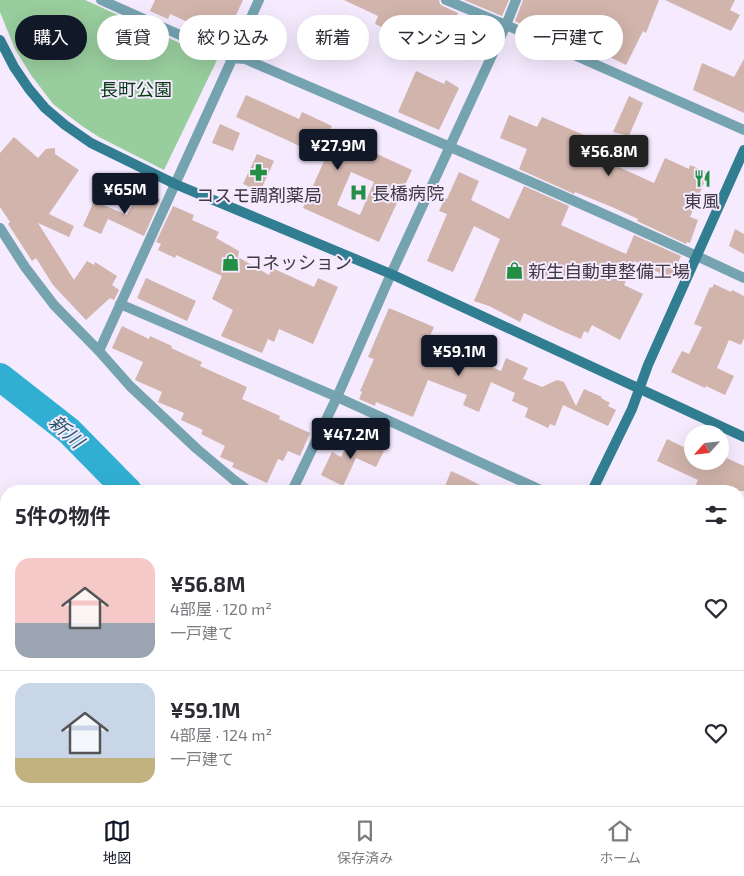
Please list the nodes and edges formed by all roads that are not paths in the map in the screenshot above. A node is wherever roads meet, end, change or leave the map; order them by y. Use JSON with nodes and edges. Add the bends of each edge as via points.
{"nodes":[{"id":1,"x":101,"y":0,"type":"edge"},
{"id":2,"x":259,"y":0,"type":"edge"},
{"id":3,"x":446,"y":0,"type":"edge"},
{"id":4,"x":516,"y":0,"type":"edge"},
{"id":5,"x":252,"y":15,"type":"edge"},
{"id":6,"x":506,"y":25,"type":"junction"},
{"id":7,"x":179,"y":35,"type":"edge"},
{"id":8,"x":0,"y":40,"type":"edge"},
{"id":9,"x":231,"y":60,"type":"edge"},
{"id":10,"x":245,"y":60,"type":"edge"},
{"id":11,"x":744,"y":130,"type":"edge"},
{"id":12,"x":450,"y":147,"type":"junction"},
{"id":13,"x":744,"y":150,"type":"edge"},
{"id":14,"x":175,"y":184,"type":"junction"},
{"id":15,"x":0,"y":228,"type":"edge"},
{"id":16,"x":697,"y":256,"type":"junction"},
{"id":17,"x":391,"y":274,"type":"junction"},
{"id":18,"x":744,"y":278,"type":"edge"},
{"id":19,"x":120,"y":304,"type":"junction"},
{"id":20,"x":99,"y":351,"type":"junction"},
{"id":21,"x":639,"y":389,"type":"junction"},
{"id":22,"x":337,"y":397,"type":"junction"},
{"id":23,"x":744,"y":437,"type":"edge"},
{"id":24,"x":241,"y":485,"type":"edge"},
{"id":25,"x":295,"y":485,"type":"edge"},
{"id":26,"x":530,"y":485,"type":"edge"},
{"id":27,"x":595,"y":485,"type":"edge"}],
"edges":[{"from":1,"to":7,"type":"street"},
{"from":2,"to":5,"type":"street"},
{"from":3,"to":6,"type":"street"},
{"from":4,"to":6,"type":"street"},
{"from":6,"to":11,"type":"street"},
{"from":6,"to":12,"type":"street"},
{"from":8,"to":14,"type":"street","via":[[29,89],[65,125],[91,143]]},
{"from":9,"to":14,"type":"street"},
{"from":10,"to":12,"type":"street"},
{"from":12,"to":16,"type":"street"},
{"from":12,"to":17,"type":"street"},
{"from":13,"to":16,"type":"street"},
{"from":14,"to":17,"type":"street"},
{"from":14,"to":19,"type":"street"},
{"from":15,"to":20,"type":"street","via":[[54,305]]},
{"from":16,"to":18,"type":"street"},
{"from":16,"to":21,"type":"street"},
{"from":17,"to":21,"type":"street"},
{"from":17,"to":22,"type":"street"},
{"from":19,"to":20,"type":"street"},
{"from":19,"to":22,"type":"street"},
{"from":20,"to":24,"type":"street","via":[[154,410]]},
{"from":21,"to":23,"type":"street"},
{"from":21,"to":27,"type":"street"},
{"from":22,"to":25,"type":"street"},
{"from":22,"to":26,"type":"street"}]}
